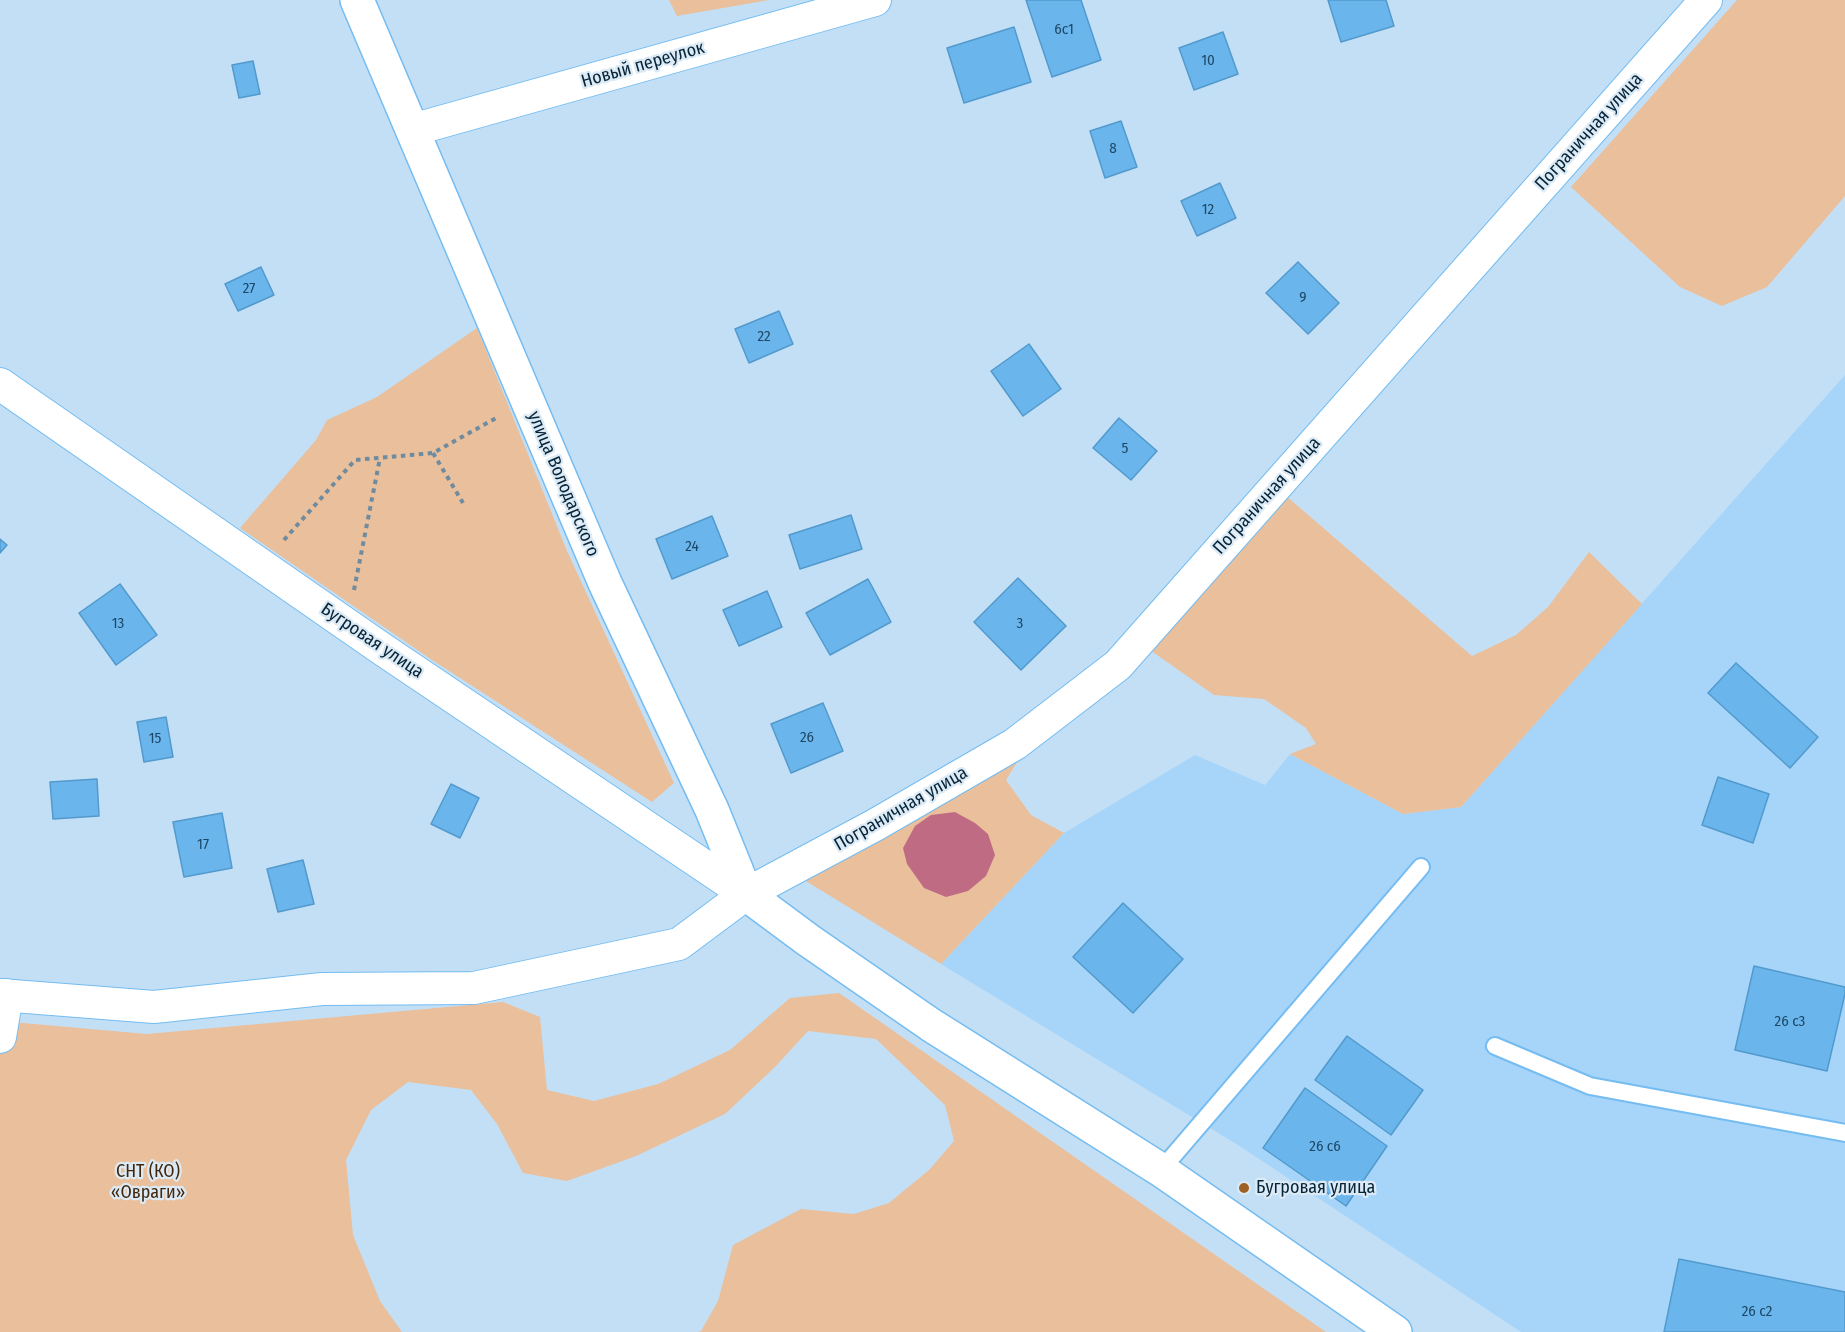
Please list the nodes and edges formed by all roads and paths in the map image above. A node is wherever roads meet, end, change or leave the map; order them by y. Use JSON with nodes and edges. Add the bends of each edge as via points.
{"nodes":[{"id":1,"x":357,"y":0,"type":"edge"},
{"id":2,"x":875,"y":0,"type":"edge"},
{"id":3,"x":1706,"y":0,"type":"edge"},
{"id":4,"x":412,"y":130,"type":"junction"},
{"id":5,"x":0,"y":384,"type":"edge"},
{"id":6,"x":527,"y":401,"type":"junction"},
{"id":7,"x":433,"y":453,"type":"junction"},
{"id":8,"x":380,"y":458,"type":"junction"},
{"id":9,"x":463,"y":503,"type":"dead end"},
{"id":10,"x":261,"y":565,"type":"junction"},
{"id":11,"x":338,"y":619,"type":"junction"},
{"id":12,"x":1421,"y":867,"type":"dead end"},
{"id":13,"x":746,"y":894,"type":"junction"},
{"id":14,"x":4,"y":995,"type":"edge"},
{"id":15,"x":0,"y":1037,"type":"edge"},
{"id":16,"x":1495,"y":1046,"type":"dead end"},
{"id":17,"x":1845,"y":1133,"type":"edge"},
{"id":18,"x":1161,"y":1170,"type":"junction"},
{"id":19,"x":1395,"y":1332,"type":"edge"}],
"edges":[{"from":1,"to":4,"type":"street","name":"улица Володарского"},
{"from":2,"to":4,"type":"street","name":"Новый переулок"},
{"from":3,"to":13,"type":"street","name":"Пограничная улица","via":[[1118,665],[1015,744]]},
{"from":4,"to":6,"type":"street","name":"улица Володарского"},
{"from":5,"to":10,"type":"street","name":"Бугровая улица"},
{"from":6,"to":7,"type":"path"},
{"from":6,"to":13,"type":"street","name":"улица Володарского","via":[[605,583],[712,810]]},
{"from":7,"to":8,"type":"path"},
{"from":7,"to":9,"type":"path"},
{"from":8,"to":10,"type":"path","via":[[355,460]]},
{"from":8,"to":11,"type":"path","via":[[352,601]]},
{"from":10,"to":11,"type":"street","name":"Бугровая улица"},
{"from":11,"to":13,"type":"street","name":"Бугровая улица"},
{"from":12,"to":18,"type":"lane"},
{"from":13,"to":14,"type":"street","name":"Пограничная улица","via":[[679,944],[474,988],[322,989],[154,1007]]},
{"from":13,"to":18,"type":"street","via":[[931,1025]]},
{"from":14,"to":15,"type":"street"},
{"from":16,"to":17,"type":"lane","via":[[1590,1086]]},
{"from":18,"to":19,"type":"street"}]}
